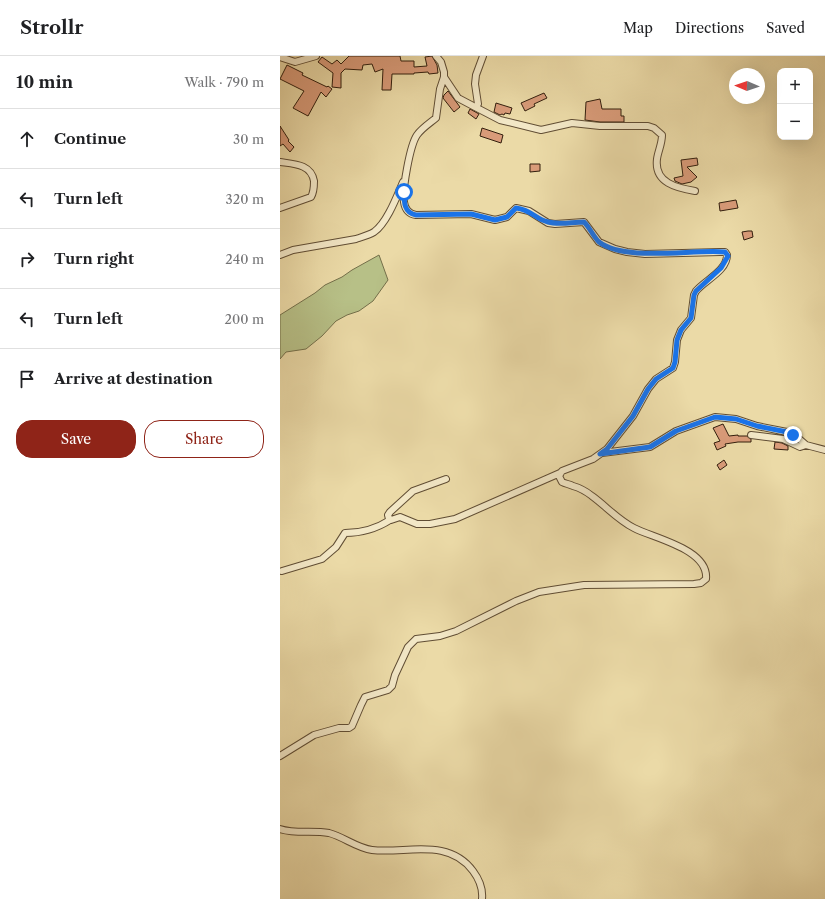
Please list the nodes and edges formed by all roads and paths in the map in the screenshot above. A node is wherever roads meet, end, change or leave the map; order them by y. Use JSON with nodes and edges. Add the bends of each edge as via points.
{"nodes":[{"id":1,"x":316,"y":56,"type":"edge"},
{"id":2,"x":436,"y":56,"type":"edge"},
{"id":3,"x":483,"y":56,"type":"edge"},
{"id":4,"x":280,"y":57,"type":"edge"},
{"id":5,"x":444,"y":78,"type":"junction"},
{"id":6,"x":475,"y":107,"type":"junction"},
{"id":7,"x":280,"y":162,"type":"edge"},
{"id":8,"x":406,"y":171,"type":"junction"},
{"id":9,"x":695,"y":191,"type":"dead end"},
{"id":10,"x":280,"y":208,"type":"edge"},
{"id":11,"x":280,"y":254,"type":"edge"},
{"id":12,"x":751,"y":435,"type":"dead end"},
{"id":13,"x":806,"y":445,"type":"junction"},
{"id":14,"x":825,"y":450,"type":"edge"},
{"id":15,"x":600,"y":454,"type":"junction"},
{"id":16,"x":560,"y":473,"type":"junction"},
{"id":17,"x":446,"y":479,"type":"dead end"},
{"id":18,"x":390,"y":520,"type":"junction"},
{"id":19,"x":282,"y":571,"type":"dead end"},
{"id":20,"x":280,"y":756,"type":"edge"},
{"id":21,"x":280,"y":829,"type":"edge"},
{"id":22,"x":482,"y":899,"type":"edge"}],
"edges":[{"from":1,"to":4,"type":"street","via":[[295,62]]},
{"from":2,"to":5,"type":"street","via":[[443,67]]},
{"from":3,"to":6,"type":"street","via":[[476,75],[478,104]]},
{"from":5,"to":6,"type":"street","via":[[458,98]]},
{"from":5,"to":8,"type":"street","via":[[436,118],[418,133],[414,140]]},
{"from":6,"to":9,"type":"street","via":[[500,120],[541,130],[572,123],[654,128],[662,135],[657,160],[661,178],[675,187]]},
{"from":7,"to":10,"type":"street","via":[[305,167],[311,172],[314,193],[311,197]]},
{"from":8,"to":11,"type":"street","via":[[397,198],[376,231],[356,239]]},
{"from":8,"to":15,"type":"street","via":[[404,200],[406,209],[411,214],[471,214],[495,220],[507,217],[516,208],[529,211],[544,221],[556,224],[584,222],[599,242],[627,252],[725,252],[727,255],[721,268],[694,295],[691,318],[677,340],[673,368],[656,379],[633,416],[607,449]]},
{"from":12,"to":13,"type":"street","via":[[783,439],[800,447]]},
{"from":13,"to":14,"type":"street"},
{"from":13,"to":15,"type":"street","via":[[787,432],[736,419],[715,417],[676,431],[650,447]]},
{"from":15,"to":16,"type":"street"},
{"from":16,"to":18,"type":"street","via":[[455,520],[417,524],[400,517]]},
{"from":16,"to":20,"type":"street","via":[[562,482],[592,496],[625,523],[691,554],[703,566],[706,579],[694,584],[584,586],[539,592],[456,631],[416,639],[408,647],[392,686],[380,694],[365,697],[352,726],[314,735]]},
{"from":17,"to":18,"type":"street","via":[[414,491],[390,512]]},
{"from":18,"to":19,"type":"street","via":[[377,528],[345,532],[336,547],[322,559]]},
{"from":21,"to":22,"type":"street","via":[[329,833],[370,850],[440,850],[454,855],[470,866],[478,877]]}]}
